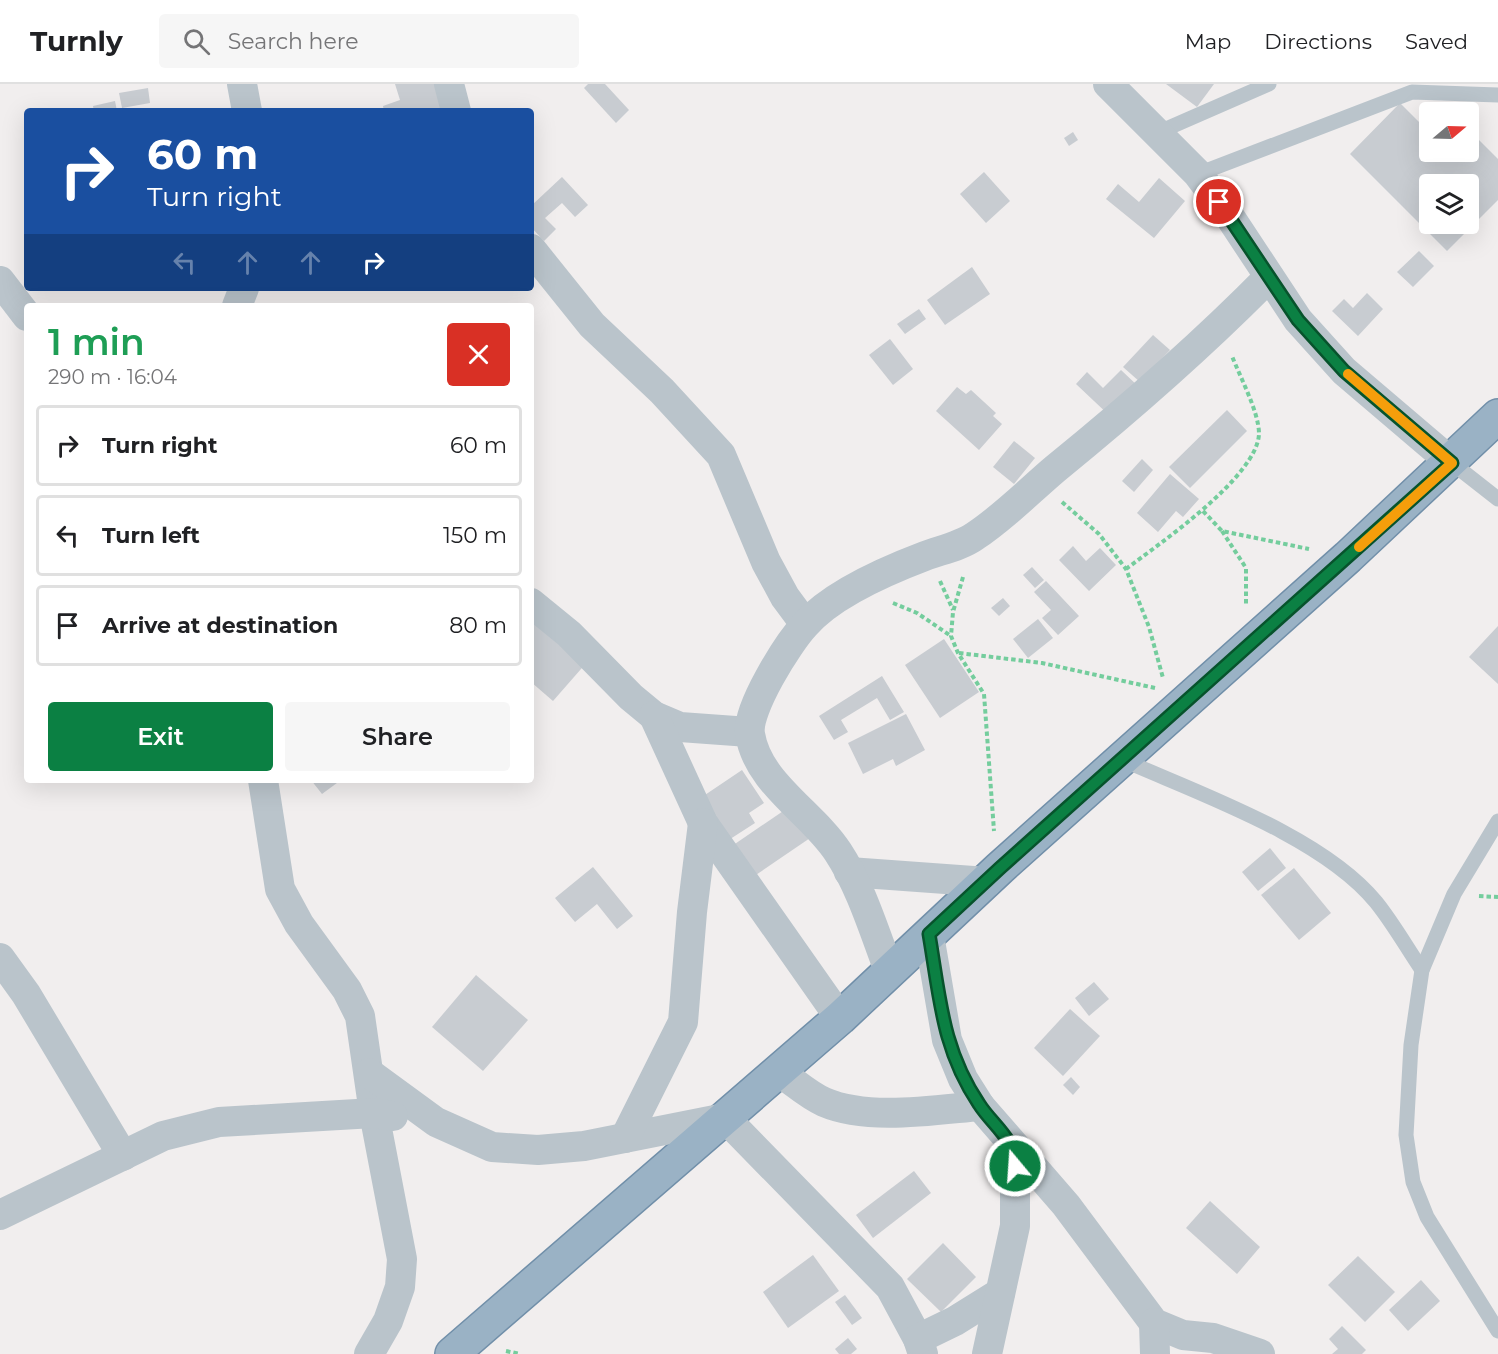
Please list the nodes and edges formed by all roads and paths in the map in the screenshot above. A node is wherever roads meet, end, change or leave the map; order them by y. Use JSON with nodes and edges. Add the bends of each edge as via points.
{"nodes":[{"id":1,"x":242,"y":84,"type":"edge"},
{"id":2,"x":449,"y":84,"type":"edge"},
{"id":3,"x":1108,"y":84,"type":"edge"},
{"id":4,"x":1269,"y":84,"type":"edge"},
{"id":5,"x":1495,"y":93,"type":"edge"},
{"id":6,"x":246,"y":108,"type":"edge"},
{"id":7,"x":455,"y":108,"type":"edge"},
{"id":8,"x":1159,"y":132,"type":"junction"},
{"id":9,"x":1198,"y":174,"type":"junction"},
{"id":10,"x":534,"y":253,"type":"edge"},
{"id":11,"x":1269,"y":277,"type":"junction"},
{"id":12,"x":0,"y":281,"type":"edge"},
{"id":13,"x":24,"y":312,"type":"edge"},
{"id":14,"x":1221,"y":326,"type":"junction"},
{"id":15,"x":1498,"y":416,"type":"edge"},
{"id":16,"x":1452,"y":463,"type":"junction"},
{"id":17,"x":1037,"y":484,"type":"junction"},
{"id":18,"x":1498,"y":499,"type":"edge"},
{"id":19,"x":1203,"y":511,"type":"junction"},
{"id":20,"x":1222,"y":531,"type":"junction"},
{"id":21,"x":973,"y":538,"type":"junction"},
{"id":22,"x":1348,"y":557,"type":"junction"},
{"id":23,"x":1126,"y":569,"type":"junction"},
{"id":24,"x":849,"y":592,"type":"junction"},
{"id":25,"x":534,"y":605,"type":"edge"},
{"id":26,"x":805,"y":624,"type":"junction"},
{"id":27,"x":951,"y":636,"type":"junction"},
{"id":28,"x":1246,"y":648,"type":"junction"},
{"id":29,"x":958,"y":652,"type":"junction"},
{"id":30,"x":1170,"y":702,"type":"junction"},
{"id":31,"x":654,"y":716,"type":"junction"},
{"id":32,"x":749,"y":732,"type":"junction"},
{"id":33,"x":1123,"y":760,"type":"junction"},
{"id":34,"x":263,"y":783,"type":"edge"},
{"id":35,"x":1498,"y":821,"type":"edge"},
{"id":36,"x":704,"y":823,"type":"junction"},
{"id":37,"x":849,"y":872,"type":"junction"},
{"id":38,"x":993,"y":875,"type":"junction"},
{"id":39,"x":929,"y":934,"type":"junction"},
{"id":40,"x":0,"y":958,"type":"edge"},
{"id":41,"x":890,"y":970,"type":"junction"},
{"id":42,"x":1422,"y":970,"type":"junction"},
{"id":43,"x":840,"y":1018,"type":"junction"},
{"id":44,"x":778,"y":1071,"type":"junction"},
{"id":45,"x":369,"y":1073,"type":"junction"},
{"id":46,"x":980,"y":1106,"type":"junction"},
{"id":47,"x":374,"y":1113,"type":"junction"},
{"id":48,"x":725,"y":1118,"type":"junction"},
{"id":49,"x":436,"y":1122,"type":"junction"},
{"id":50,"x":625,"y":1138,"type":"junction"},
{"id":51,"x":1015,"y":1149,"type":"junction"},
{"id":52,"x":123,"y":1156,"type":"junction"},
{"id":53,"x":0,"y":1215,"type":"edge"},
{"id":54,"x":1000,"y":1293,"type":"junction"},
{"id":55,"x":1154,"y":1323,"type":"junction"},
{"id":56,"x":1498,"y":1331,"type":"edge"},
{"id":57,"x":920,"y":1346,"type":"edge"},
{"id":58,"x":369,"y":1354,"type":"edge"},
{"id":59,"x":452,"y":1354,"type":"edge"},
{"id":60,"x":987,"y":1354,"type":"edge"},
{"id":61,"x":1155,"y":1354,"type":"edge"},
{"id":62,"x":1260,"y":1354,"type":"edge"}],
"edges":[{"from":1,"to":6,"type":"street"},
{"from":2,"to":7,"type":"street"},
{"from":3,"to":8,"type":"street"},
{"from":4,"to":8,"type":"lane"},
{"from":5,"to":9,"type":"lane","via":[[1412,92]]},
{"from":8,"to":9,"type":"street"},
{"from":9,"to":11,"type":"street"},
{"from":10,"to":26,"type":"street","via":[[592,325],[662,391],[721,455],[766,562]]},
{"from":11,"to":14,"type":"street"},
{"from":11,"to":16,"type":"street","via":[[1298,320],[1344,371]]},
{"from":12,"to":13,"type":"street"},
{"from":14,"to":17,"type":"street","via":[[1122,415]]},
{"from":14,"to":19,"type":"path","via":[[1259,437],[1240,470]]},
{"from":15,"to":16,"type":"highway"},
{"from":16,"to":18,"type":"lane"},
{"from":16,"to":22,"type":"highway"},
{"from":17,"to":21,"type":"street"},
{"from":17,"to":23,"type":"path","via":[[1099,534]]},
{"from":19,"to":20,"type":"path"},
{"from":19,"to":23,"type":"path"},
{"from":20,"to":22,"type":"path"},
{"from":20,"to":28,"type":"path","via":[[1246,568]]},
{"from":21,"to":24,"type":"street","via":[[914,560]]},
{"from":21,"to":27,"type":"path","via":[[953,612]]},
{"from":22,"to":28,"type":"highway"},
{"from":23,"to":30,"type":"path","via":[[1149,627]]},
{"from":24,"to":26,"type":"street"},
{"from":24,"to":27,"type":"path","via":[[886,600],[917,613]]},
{"from":25,"to":31,"type":"street"},
{"from":26,"to":32,"type":"street","via":[[766,686]]},
{"from":27,"to":29,"type":"path"},
{"from":28,"to":30,"type":"highway"},
{"from":29,"to":30,"type":"path","via":[[1042,663]]},
{"from":29,"to":38,"type":"path","via":[[984,694]]},
{"from":30,"to":33,"type":"highway"},
{"from":31,"to":32,"type":"street","via":[[680,727]]},
{"from":31,"to":36,"type":"street"},
{"from":32,"to":37,"type":"street","via":[[764,769],[817,825]]},
{"from":33,"to":38,"type":"highway"},
{"from":33,"to":42,"type":"lane","via":[[1279,830],[1329,859],[1375,901]]},
{"from":34,"to":45,"type":"street","via":[[280,889],[360,1016]]},
{"from":35,"to":42,"type":"lane","via":[[1454,894]]},
{"from":36,"to":43,"type":"street"},
{"from":36,"to":50,"type":"street","via":[[683,1022]]},
{"from":37,"to":38,"type":"street"},
{"from":37,"to":41,"type":"street"},
{"from":38,"to":39,"type":"highway"},
{"from":39,"to":41,"type":"highway"},
{"from":39,"to":46,"type":"street","via":[[946,1040]]},
{"from":40,"to":52,"type":"street","via":[[26,994]]},
{"from":41,"to":43,"type":"highway"},
{"from":42,"to":56,"type":"lane","via":[[1407,1092],[1406,1135],[1413,1182],[1427,1217]]},
{"from":43,"to":44,"type":"highway"},
{"from":44,"to":46,"type":"street","via":[[824,1102],[851,1109],[902,1113]]},
{"from":44,"to":48,"type":"highway"},
{"from":45,"to":47,"type":"street"},
{"from":45,"to":49,"type":"street"},
{"from":46,"to":51,"type":"street"},
{"from":47,"to":49,"type":"street"},
{"from":47,"to":52,"type":"street","via":[[219,1122],[164,1136]]},
{"from":47,"to":58,"type":"street","via":[[402,1258],[400,1287],[388,1321]]},
{"from":48,"to":50,"type":"street"},
{"from":48,"to":57,"type":"street","via":[[890,1287]]},
{"from":48,"to":59,"type":"highway"},
{"from":49,"to":50,"type":"street","via":[[492,1147],[550,1149]]},
{"from":51,"to":54,"type":"street","via":[[1015,1226]]},
{"from":51,"to":55,"type":"street","via":[[1066,1205]]},
{"from":52,"to":53,"type":"street"},
{"from":54,"to":57,"type":"street"},
{"from":54,"to":60,"type":"street"},
{"from":55,"to":61,"type":"street"},
{"from":55,"to":62,"type":"street","via":[[1183,1335],[1213,1338]]}]}
